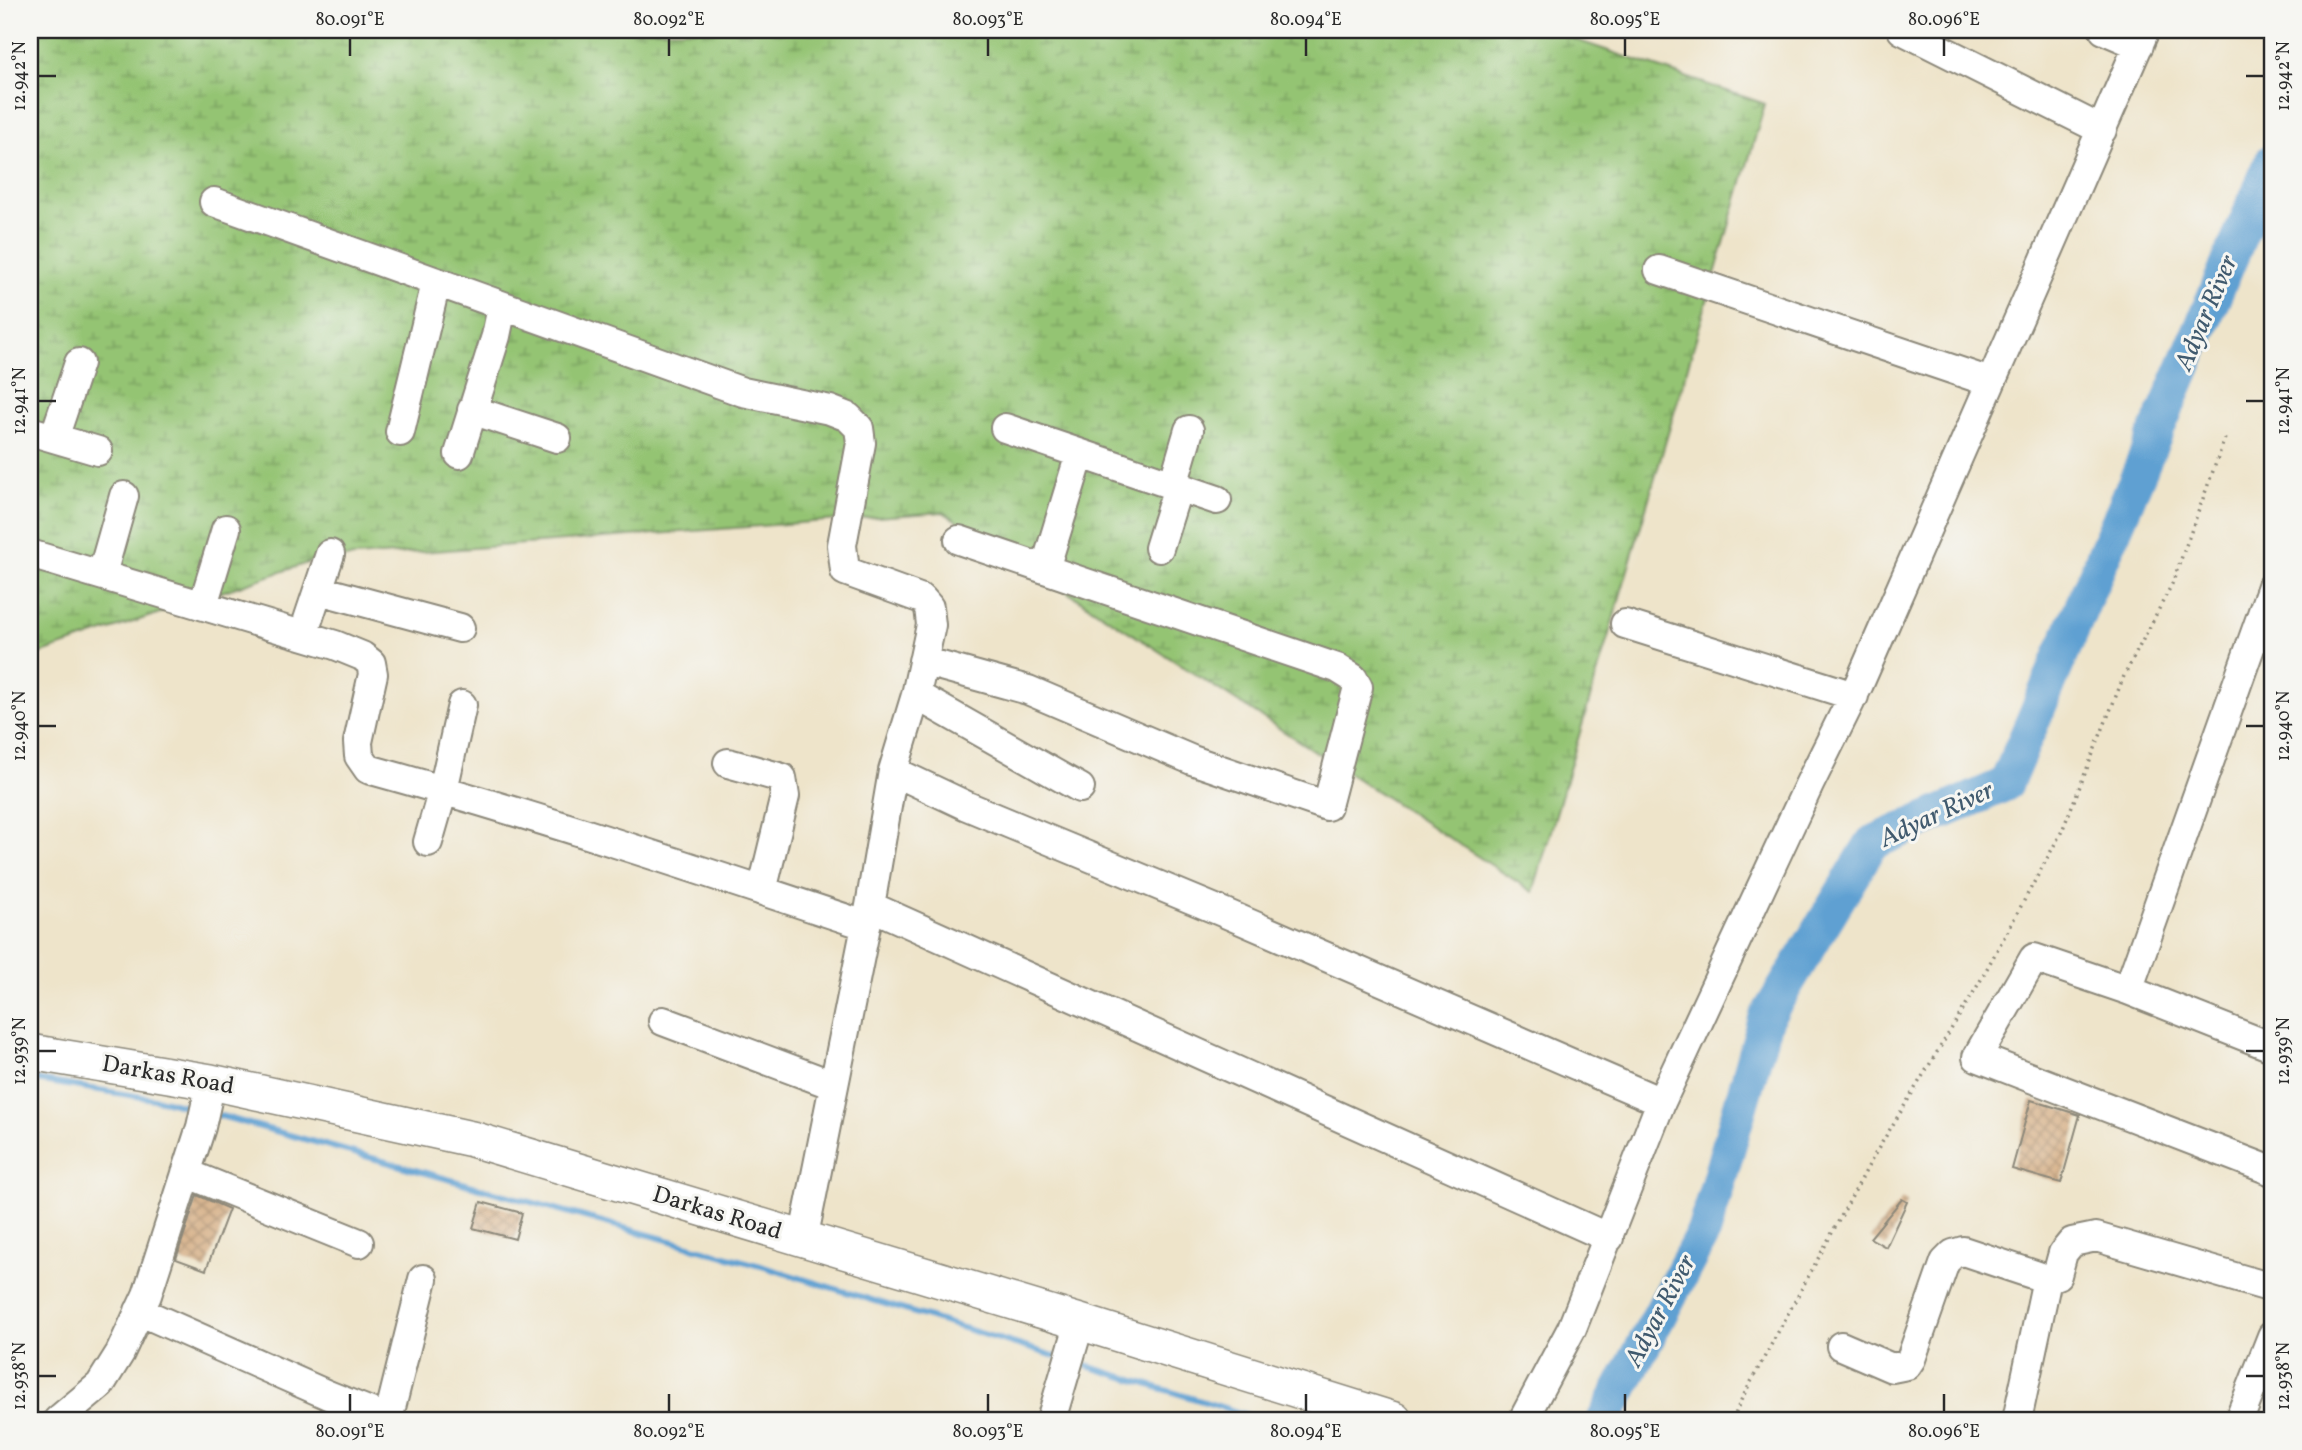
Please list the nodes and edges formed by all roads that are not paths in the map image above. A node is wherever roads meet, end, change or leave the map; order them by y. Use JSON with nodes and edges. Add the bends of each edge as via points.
{"nodes":[{"id":1,"x":1902,"y":30,"type":"edge"},
{"id":2,"x":2104,"y":30,"type":"edge"},
{"id":3,"x":2142,"y":38,"type":"edge"},
{"id":4,"x":2102,"y":130,"type":"junction"},
{"id":5,"x":214,"y":202,"type":"dead end"},
{"id":6,"x":1659,"y":270,"type":"dead end"},
{"id":7,"x":436,"y":283,"type":"junction"},
{"id":8,"x":502,"y":307,"type":"junction"},
{"id":9,"x":79,"y":363,"type":"dead end"},
{"id":10,"x":1990,"y":382,"type":"junction"},
{"id":11,"x":472,"y":410,"type":"junction"},
{"id":12,"x":1005,"y":428,"type":"dead end"},
{"id":13,"x":1189,"y":430,"type":"dead end"},
{"id":14,"x":400,"y":432,"type":"dead end"},
{"id":15,"x":42,"y":434,"type":"edge"},
{"id":16,"x":557,"y":438,"type":"dead end"},
{"id":17,"x":98,"y":451,"type":"dead end"},
{"id":18,"x":459,"y":454,"type":"dead end"},
{"id":19,"x":1080,"y":454,"type":"junction"},
{"id":20,"x":1175,"y":486,"type":"junction"},
{"id":21,"x":124,"y":495,"type":"dead end"},
{"id":22,"x":1217,"y":500,"type":"dead end"},
{"id":23,"x":226,"y":529,"type":"dead end"},
{"id":24,"x":959,"y":540,"type":"dead end"},
{"id":25,"x":1159,"y":548,"type":"dead end"},
{"id":26,"x":30,"y":554,"type":"edge"},
{"id":27,"x":330,"y":554,"type":"dead end"},
{"id":28,"x":1045,"y":569,"type":"junction"},
{"id":29,"x":102,"y":575,"type":"junction"},
{"id":30,"x":2272,"y":586,"type":"edge"},
{"id":31,"x":319,"y":590,"type":"junction"},
{"id":32,"x":203,"y":605,"type":"junction"},
{"id":33,"x":1625,"y":624,"type":"dead end"},
{"id":34,"x":460,"y":628,"type":"dead end"},
{"id":35,"x":303,"y":635,"type":"junction"},
{"id":36,"x":923,"y":661,"type":"junction"},
{"id":37,"x":916,"y":695,"type":"junction"},
{"id":38,"x":1854,"y":696,"type":"junction"},
{"id":39,"x":462,"y":705,"type":"dead end"},
{"id":40,"x":728,"y":763,"type":"dead end"},
{"id":41,"x":893,"y":771,"type":"junction"},
{"id":42,"x":1080,"y":788,"type":"dead end"},
{"id":43,"x":443,"y":790,"type":"junction"},
{"id":44,"x":428,"y":842,"type":"dead end"},
{"id":45,"x":762,"y":891,"type":"junction"},
{"id":46,"x":868,"y":915,"type":"junction"},
{"id":47,"x":2129,"y":990,"type":"junction"},
{"id":48,"x":663,"y":1021,"type":"dead end"},
{"id":49,"x":2272,"y":1047,"type":"edge"},
{"id":50,"x":30,"y":1052,"type":"edge"},
{"id":51,"x":834,"y":1085,"type":"junction"},
{"id":52,"x":1661,"y":1102,"type":"junction"},
{"id":53,"x":206,"y":1105,"type":"junction"},
{"id":54,"x":2272,"y":1171,"type":"edge"},
{"id":55,"x":186,"y":1173,"type":"junction"},
{"id":56,"x":1609,"y":1238,"type":"junction"},
{"id":57,"x":803,"y":1240,"type":"junction"},
{"id":58,"x":359,"y":1243,"type":"dead end"},
{"id":59,"x":423,"y":1279,"type":"dead end"},
{"id":60,"x":2047,"y":1279,"type":"junction"},
{"id":61,"x":2272,"y":1288,"type":"edge"},
{"id":62,"x":139,"y":1311,"type":"junction"},
{"id":63,"x":2272,"y":1336,"type":"edge"},
{"id":64,"x":1073,"y":1346,"type":"junction"},
{"id":65,"x":1841,"y":1346,"type":"dead end"},
{"id":66,"x":58,"y":1420,"type":"edge"},
{"id":67,"x":1051,"y":1420,"type":"edge"},
{"id":68,"x":1394,"y":1420,"type":"edge"},
{"id":69,"x":1523,"y":1420,"type":"edge"},
{"id":70,"x":2017,"y":1420,"type":"edge"},
{"id":71,"x":2239,"y":1420,"type":"edge"}],
"edges":[{"from":1,"to":4,"type":"street"},
{"from":2,"to":3,"type":"street"},
{"from":3,"to":4,"type":"street"},
{"from":4,"to":10,"type":"street"},
{"from":5,"to":7,"type":"street"},
{"from":6,"to":10,"type":"street"},
{"from":7,"to":8,"type":"street"},
{"from":7,"to":14,"type":"street"},
{"from":8,"to":11,"type":"street"},
{"from":8,"to":36,"type":"street","via":[[743,391],[848,417],[859,428],[860,443],[842,545],[845,571],[922,599],[929,607],[931,625]]},
{"from":9,"to":15,"type":"street"},
{"from":10,"to":38,"type":"street"},
{"from":11,"to":16,"type":"street"},
{"from":11,"to":18,"type":"street"},
{"from":12,"to":19,"type":"street"},
{"from":13,"to":20,"type":"street"},
{"from":15,"to":17,"type":"street"},
{"from":19,"to":20,"type":"street"},
{"from":19,"to":28,"type":"street"},
{"from":20,"to":22,"type":"street"},
{"from":20,"to":25,"type":"street"},
{"from":21,"to":29,"type":"street"},
{"from":23,"to":32,"type":"street"},
{"from":24,"to":28,"type":"street"},
{"from":26,"to":29,"type":"street"},
{"from":27,"to":31,"type":"street"},
{"from":28,"to":36,"type":"street","via":[[1337,668],[1353,678],[1358,687],[1326,806],[1192,760],[1028,691]]},
{"from":29,"to":32,"type":"street"},
{"from":30,"to":47,"type":"street"},
{"from":31,"to":34,"type":"street"},
{"from":31,"to":35,"type":"street"},
{"from":32,"to":35,"type":"street"},
{"from":33,"to":38,"type":"street"},
{"from":35,"to":43,"type":"street","via":[[349,650],[371,663],[373,674],[358,742],[359,757],[368,769]]},
{"from":36,"to":37,"type":"street"},
{"from":37,"to":41,"type":"street"},
{"from":37,"to":42,"type":"street"},
{"from":38,"to":52,"type":"street"},
{"from":39,"to":43,"type":"street"},
{"from":40,"to":45,"type":"street","via":[[782,778],[785,796]]},
{"from":41,"to":46,"type":"street"},
{"from":41,"to":52,"type":"street"},
{"from":43,"to":44,"type":"street"},
{"from":43,"to":45,"type":"street"},
{"from":45,"to":46,"type":"street"},
{"from":46,"to":51,"type":"street"},
{"from":46,"to":56,"type":"street"},
{"from":47,"to":49,"type":"street"},
{"from":47,"to":54,"type":"street","via":[[2034,958],[1977,1057]]},
{"from":48,"to":51,"type":"street"},
{"from":50,"to":53,"type":"main road","name":"Darkas Road"},
{"from":51,"to":57,"type":"street"},
{"from":52,"to":56,"type":"street"},
{"from":53,"to":55,"type":"street"},
{"from":53,"to":57,"type":"main road","name":"Darkas Road","via":[[472,1139]]},
{"from":55,"to":58,"type":"street"},
{"from":55,"to":62,"type":"street"},
{"from":56,"to":69,"type":"street","via":[[1572,1328]]},
{"from":57,"to":64,"type":"main road","name":"Darkas Road"},
{"from":59,"to":62,"type":"street","via":[[390,1412],[384,1415]]},
{"from":60,"to":61,"type":"street","via":[[2057,1275],[2063,1253],[2072,1242],[2096,1237]]},
{"from":60,"to":65,"type":"street","via":[[1975,1254],[1953,1254],[1945,1262],[1907,1365],[1892,1368]]},
{"from":60,"to":70,"type":"street"},
{"from":62,"to":66,"type":"street","via":[[100,1385]]},
{"from":63,"to":71,"type":"street"},
{"from":64,"to":67,"type":"street"},
{"from":64,"to":68,"type":"main road","name":"Darkas Road"}]}
